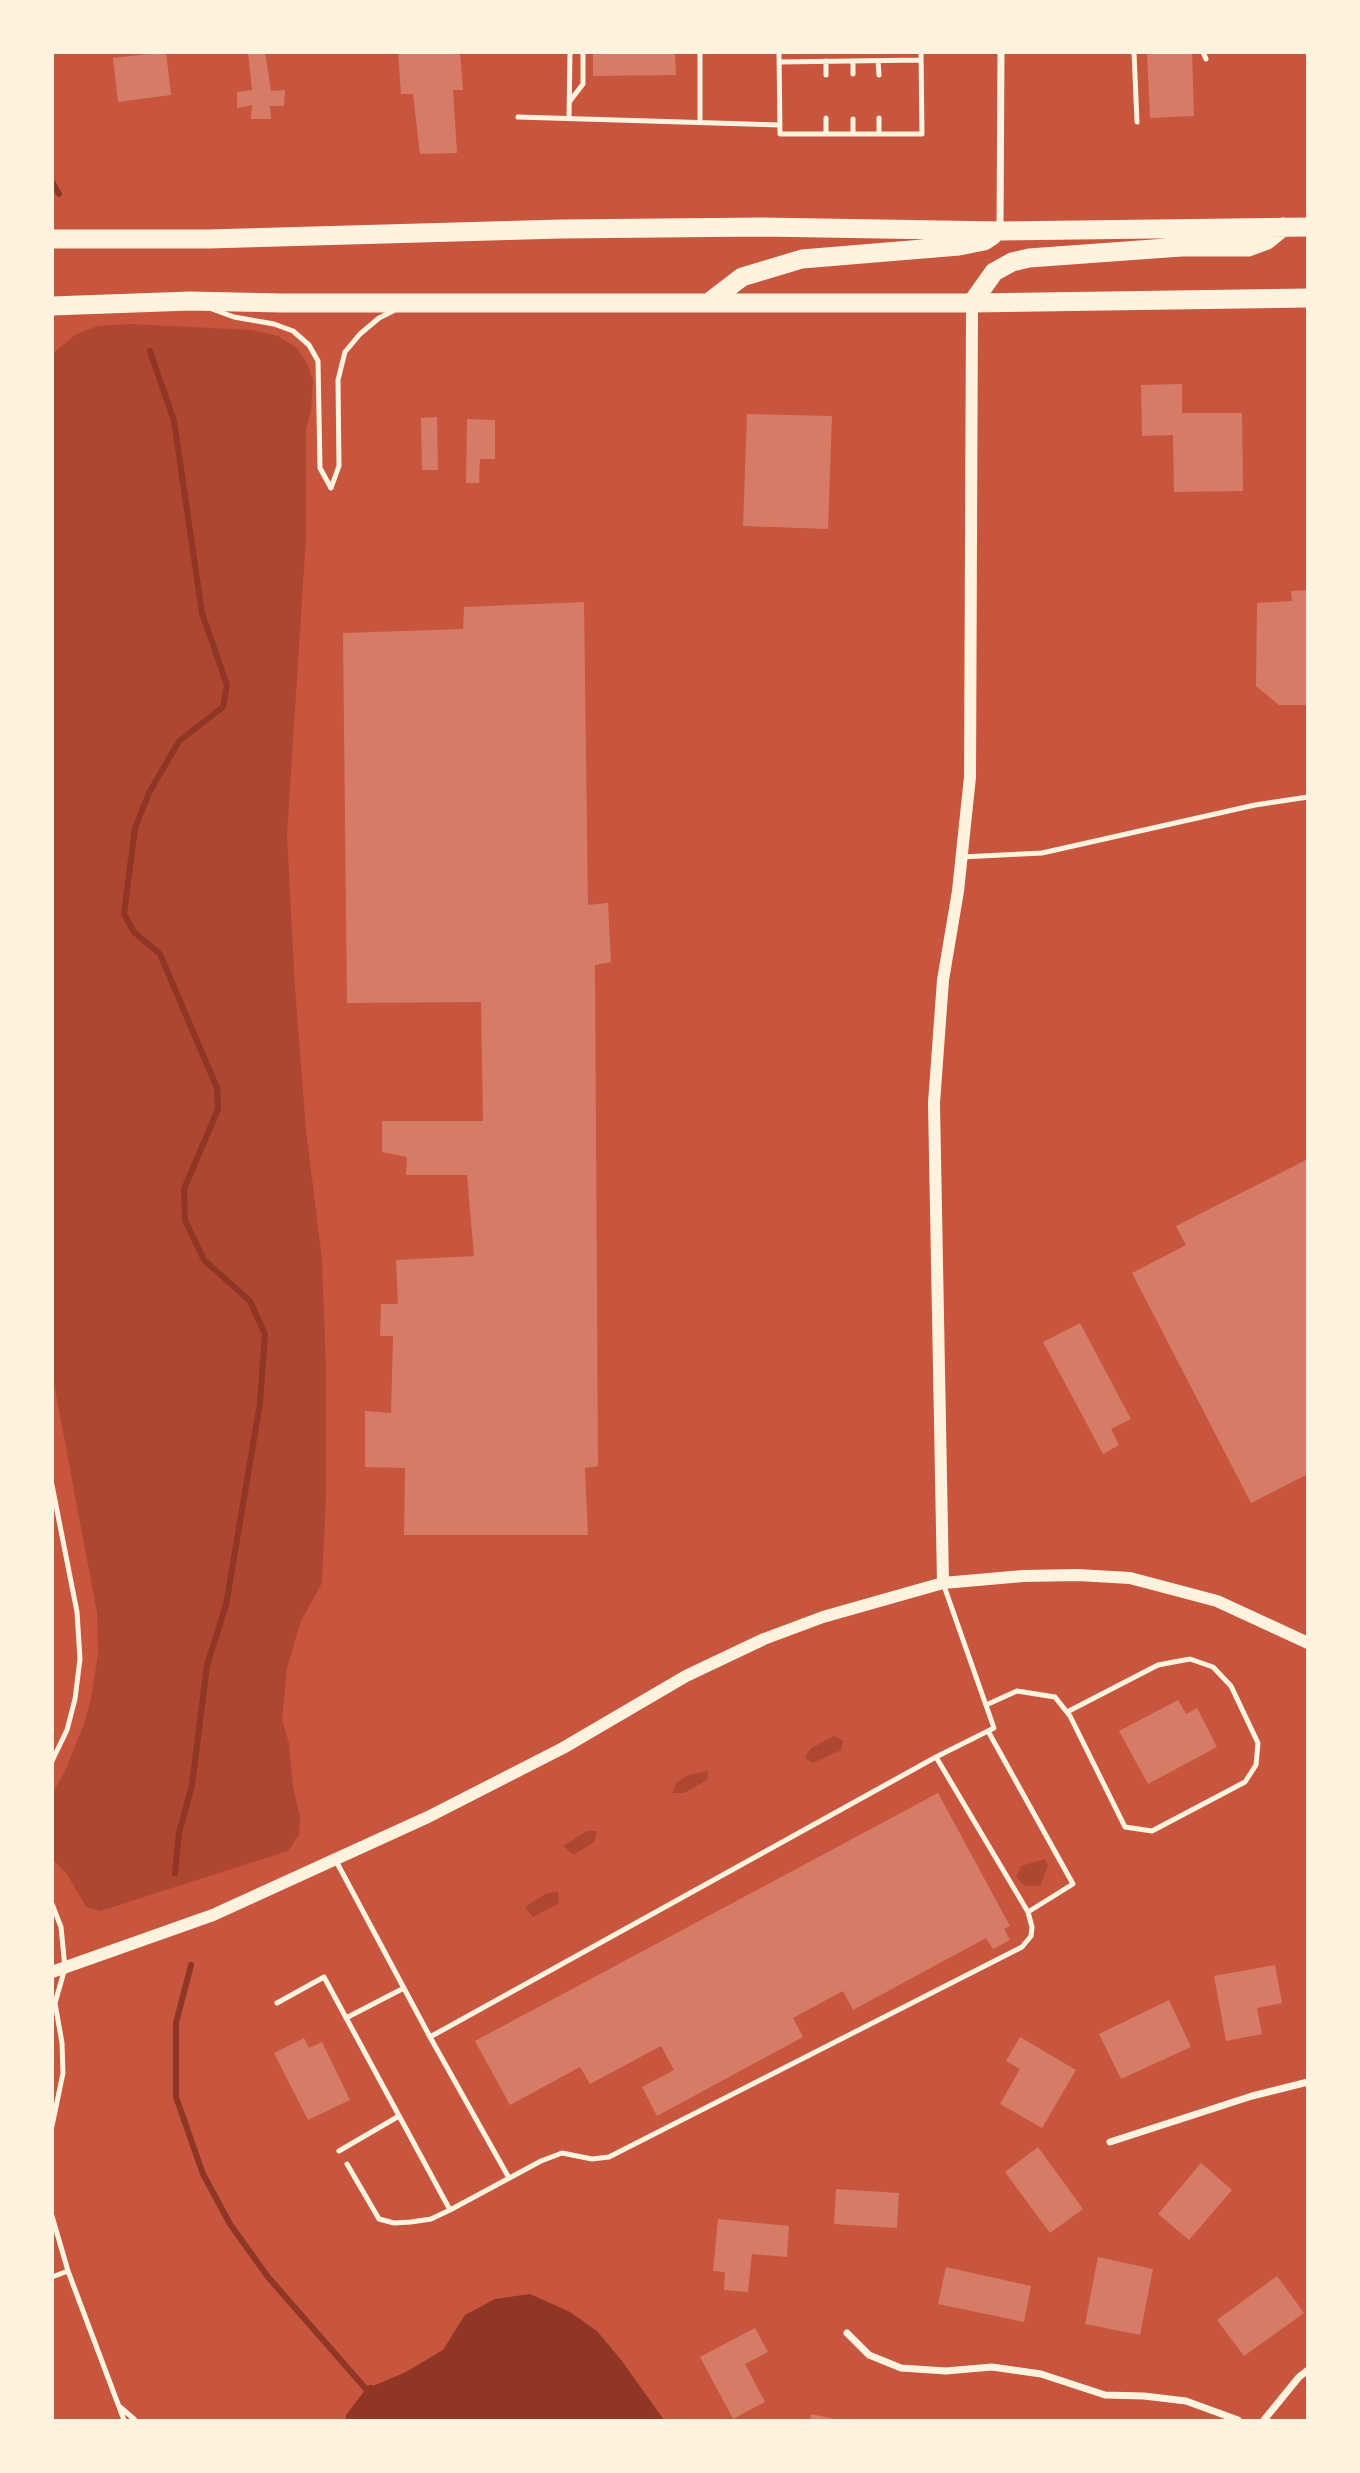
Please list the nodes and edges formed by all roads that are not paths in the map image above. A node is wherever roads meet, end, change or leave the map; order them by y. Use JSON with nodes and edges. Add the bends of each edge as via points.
{"nodes":[{"id":1,"x":570,"y":52,"type":"edge"},
{"id":2,"x":583,"y":52,"type":"edge"},
{"id":3,"x":699,"y":52,"type":"edge"},
{"id":4,"x":779,"y":52,"type":"edge"},
{"id":5,"x":921,"y":52,"type":"edge"},
{"id":6,"x":1001,"y":52,"type":"edge"},
{"id":7,"x":1134,"y":52,"type":"edge"},
{"id":8,"x":921,"y":60,"type":"junction"},
{"id":9,"x":827,"y":61,"type":"junction"},
{"id":10,"x":853,"y":61,"type":"junction"},
{"id":11,"x":878,"y":61,"type":"junction"},
{"id":12,"x":779,"y":62,"type":"junction"},
{"id":13,"x":853,"y":74,"type":"dead end"},
{"id":14,"x":826,"y":75,"type":"dead end"},
{"id":15,"x":878,"y":75,"type":"dead end"},
{"id":16,"x":569,"y":101,"type":"junction"},
{"id":17,"x":518,"y":117,"type":"dead end"},
{"id":18,"x":569,"y":118,"type":"junction"},
{"id":19,"x":826,"y":118,"type":"dead end"},
{"id":20,"x":853,"y":118,"type":"dead end"},
{"id":21,"x":879,"y":118,"type":"dead end"},
{"id":22,"x":700,"y":122,"type":"junction"},
{"id":23,"x":1137,"y":122,"type":"dead end"},
{"id":24,"x":780,"y":125,"type":"junction"},
{"id":25,"x":826,"y":134,"type":"junction"},
{"id":26,"x":853,"y":134,"type":"junction"},
{"id":27,"x":879,"y":134,"type":"junction"},
{"id":28,"x":1307,"y":226,"type":"edge"},
{"id":29,"x":1283,"y":227,"type":"junction"},
{"id":30,"x":1000,"y":231,"type":"junction"},
{"id":31,"x":52,"y":239,"type":"edge"},
{"id":32,"x":1307,"y":298,"type":"edge"},
{"id":33,"x":190,"y":301,"type":"junction"},
{"id":34,"x":409,"y":303,"type":"junction"},
{"id":35,"x":708,"y":303,"type":"junction"},
{"id":36,"x":972,"y":303,"type":"junction"},
{"id":37,"x":52,"y":306,"type":"edge"},
{"id":38,"x":1307,"y":797,"type":"edge"},
{"id":39,"x":961,"y":856,"type":"junction"},
{"id":40,"x":52,"y":1485,"type":"edge"},
{"id":41,"x":943,"y":1583,"type":"junction"},
{"id":42,"x":1307,"y":1643,"type":"edge"},
{"id":43,"x":986,"y":1704,"type":"junction"},
{"id":44,"x":1067,"y":1712,"type":"junction"},
{"id":45,"x":988,"y":1731,"type":"junction"},
{"id":46,"x":936,"y":1757,"type":"junction"},
{"id":47,"x":52,"y":1761,"type":"edge"},
{"id":48,"x":335,"y":1859,"type":"junction"},
{"id":49,"x":52,"y":1904,"type":"edge"},
{"id":50,"x":1028,"y":1912,"type":"junction"},
{"id":51,"x":59,"y":1970,"type":"edge"},
{"id":52,"x":404,"y":1988,"type":"junction"},
{"id":53,"x":277,"y":2003,"type":"dead end"},
{"id":54,"x":346,"y":2018,"type":"junction"},
{"id":55,"x":430,"y":2037,"type":"junction"},
{"id":56,"x":1307,"y":2082,"type":"edge"},
{"id":57,"x":399,"y":2116,"type":"junction"},
{"id":58,"x":52,"y":2126,"type":"edge"},
{"id":59,"x":1110,"y":2142,"type":"dead end"},
{"id":60,"x":339,"y":2151,"type":"dead end"},
{"id":61,"x":347,"y":2164,"type":"dead end"},
{"id":62,"x":509,"y":2178,"type":"junction"},
{"id":63,"x":450,"y":2210,"type":"junction"},
{"id":64,"x":52,"y":2216,"type":"edge"},
{"id":65,"x":68,"y":2271,"type":"junction"},
{"id":66,"x":52,"y":2277,"type":"edge"},
{"id":67,"x":847,"y":2333,"type":"dead end"},
{"id":68,"x":1307,"y":2370,"type":"edge"},
{"id":69,"x":119,"y":2406,"type":"junction"},
{"id":70,"x":124,"y":2420,"type":"edge"},
{"id":71,"x":135,"y":2420,"type":"edge"},
{"id":72,"x":1238,"y":2420,"type":"edge"},
{"id":73,"x":1264,"y":2420,"type":"edge"}],
"edges":[{"from":1,"to":16,"type":"lane"},
{"from":2,"to":16,"type":"lane","via":[[583,84]]},
{"from":3,"to":22,"type":"lane"},
{"from":4,"to":12,"type":"lane"},
{"from":5,"to":8,"type":"lane"},
{"from":6,"to":30,"type":"street"},
{"from":7,"to":23,"type":"lane"},
{"from":8,"to":11,"type":"lane"},
{"from":8,"to":27,"type":"lane","via":[[922,134]]},
{"from":9,"to":10,"type":"lane"},
{"from":9,"to":12,"type":"lane"},
{"from":9,"to":14,"type":"lane"},
{"from":10,"to":11,"type":"lane"},
{"from":10,"to":13,"type":"lane"},
{"from":11,"to":15,"type":"lane"},
{"from":12,"to":24,"type":"lane"},
{"from":16,"to":18,"type":"lane"},
{"from":17,"to":18,"type":"lane"},
{"from":18,"to":22,"type":"lane"},
{"from":19,"to":25,"type":"lane"},
{"from":20,"to":26,"type":"lane"},
{"from":21,"to":27,"type":"lane"},
{"from":22,"to":24,"type":"lane"},
{"from":24,"to":25,"type":"lane","via":[[780,134]]},
{"from":25,"to":26,"type":"lane"},
{"from":26,"to":27,"type":"lane"},
{"from":28,"to":29,"type":"highway"},
{"from":29,"to":30,"type":"highway"},
{"from":29,"to":36,"type":"highway","via":[[1248,247],[1181,247],[1012,262],[994,272]]},
{"from":30,"to":31,"type":"highway","via":[[533,229]]},
{"from":30,"to":35,"type":"highway","via":[[984,241],[960,246],[802,259],[742,277]]},
{"from":32,"to":36,"type":"highway"},
{"from":33,"to":34,"type":"highway"},
{"from":33,"to":34,"type":"lane","via":[[293,331],[309,345],[318,360],[320,468],[331,488],[340,466],[338,380],[345,352],[379,318]]},
{"from":33,"to":37,"type":"highway"},
{"from":34,"to":35,"type":"highway"},
{"from":35,"to":36,"type":"highway"},
{"from":36,"to":39,"type":"street","via":[[970,777]]},
{"from":38,"to":39,"type":"lane","via":[[1255,804],[1042,853]]},
{"from":39,"to":41,"type":"street","via":[[943,980],[934,1104]]},
{"from":40,"to":47,"type":"lane","via":[[77,1612],[80,1659],[67,1730]]},
{"from":41,"to":42,"type":"street","via":[[1023,1576],[1130,1578],[1217,1601]]},
{"from":41,"to":43,"type":"lane"},
{"from":41,"to":48,"type":"street","via":[[823,1616],[764,1639],[686,1676],[428,1817]]},
{"from":43,"to":44,"type":"lane","via":[[1017,1691],[1055,1697]]},
{"from":43,"to":45,"type":"lane","via":[[994,1728]]},
{"from":44,"to":44,"type":"lane","via":[[1125,1827],[1152,1831],[1245,1782],[1256,1765],[1258,1743],[1231,1686],[1213,1667],[1190,1659],[1158,1665]]},
{"from":45,"to":46,"type":"lane"},
{"from":45,"to":50,"type":"lane","via":[[1073,1884]]},
{"from":46,"to":50,"type":"lane"},
{"from":46,"to":55,"type":"lane"},
{"from":48,"to":51,"type":"street","via":[[213,1914]]},
{"from":48,"to":52,"type":"lane"},
{"from":49,"to":51,"type":"lane","via":[[61,1927]]},
{"from":50,"to":62,"type":"lane","via":[[1031,1936],[1022,1947],[609,2157],[562,2154]]},
{"from":51,"to":58,"type":"lane","via":[[55,2003],[63,2073]]},
{"from":52,"to":54,"type":"lane"},
{"from":52,"to":55,"type":"lane"},
{"from":53,"to":54,"type":"lane","via":[[324,1977]]},
{"from":54,"to":57,"type":"lane"},
{"from":55,"to":62,"type":"lane"},
{"from":56,"to":59,"type":"street"},
{"from":57,"to":60,"type":"lane"},
{"from":57,"to":63,"type":"lane"},
{"from":61,"to":63,"type":"lane","via":[[379,2219],[411,2222]]},
{"from":62,"to":63,"type":"lane"},
{"from":64,"to":65,"type":"lane"},
{"from":65,"to":66,"type":"lane"},
{"from":65,"to":69,"type":"lane"},
{"from":67,"to":72,"type":"street","via":[[869,2355],[901,2368],[992,2367],[1041,2374],[1105,2395],[1186,2401]]},
{"from":68,"to":73,"type":"street"},
{"from":69,"to":70,"type":"lane"},
{"from":69,"to":71,"type":"lane"}]}
